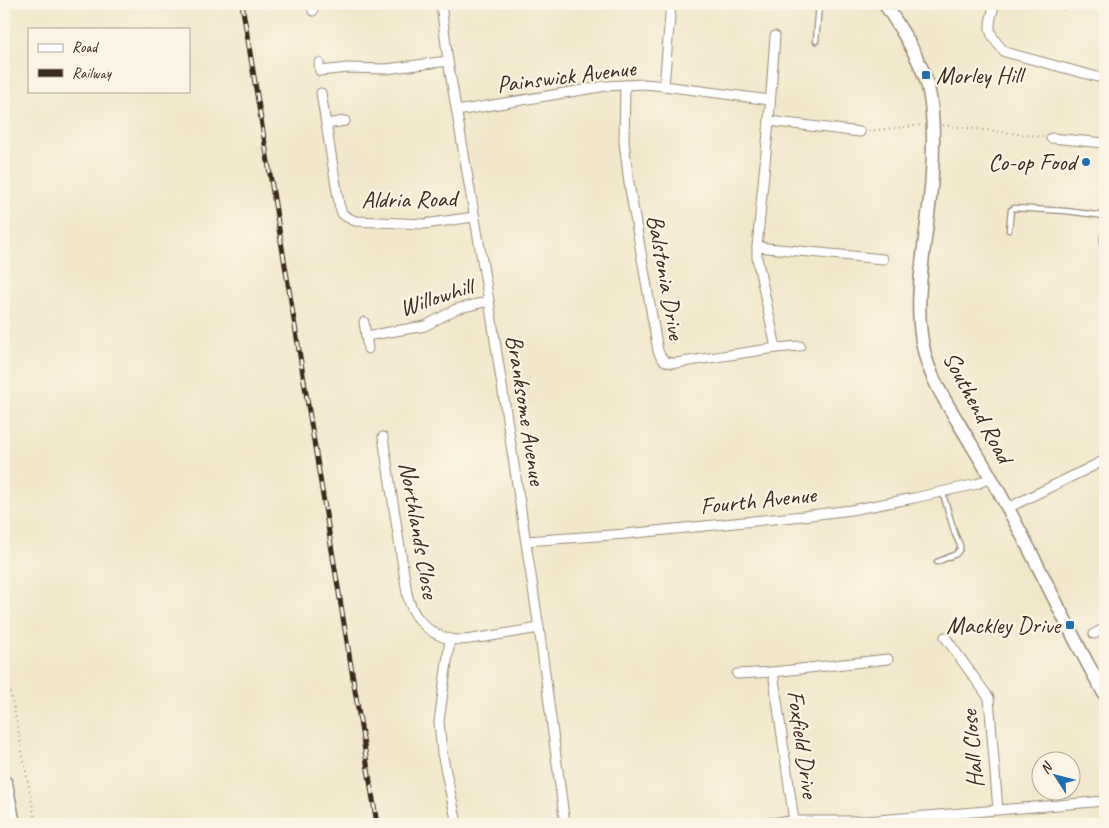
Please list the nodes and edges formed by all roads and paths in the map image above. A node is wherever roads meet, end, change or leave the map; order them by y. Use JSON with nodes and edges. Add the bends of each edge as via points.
{"nodes":[{"id":1,"x":441,"y":4,"type":"edge"},
{"id":2,"x":671,"y":4,"type":"edge"},
{"id":3,"x":819,"y":4,"type":"edge"},
{"id":4,"x":885,"y":4,"type":"edge"},
{"id":5,"x":995,"y":4,"type":"edge"},
{"id":6,"x":1052,"y":4,"type":"edge"},
{"id":7,"x":1072,"y":4,"type":"edge"},
{"id":8,"x":775,"y":36,"type":"dead end"},
{"id":9,"x":816,"y":41,"type":"dead end"},
{"id":10,"x":448,"y":60,"type":"junction"},
{"id":11,"x":319,"y":63,"type":"dead end"},
{"id":12,"x":1105,"y":79,"type":"edge"},
{"id":13,"x":625,"y":84,"type":"junction"},
{"id":14,"x":664,"y":86,"type":"junction"},
{"id":15,"x":321,"y":93,"type":"dead end"},
{"id":16,"x":770,"y":100,"type":"junction"},
{"id":17,"x":457,"y":111,"type":"junction"},
{"id":18,"x":345,"y":121,"type":"dead end"},
{"id":19,"x":769,"y":121,"type":"junction"},
{"id":20,"x":326,"y":124,"type":"junction"},
{"id":21,"x":936,"y":124,"type":"dead end"},
{"id":22,"x":921,"y":125,"type":"dead end"},
{"id":23,"x":860,"y":132,"type":"joint"},
{"id":24,"x":1051,"y":138,"type":"joint"},
{"id":25,"x":1105,"y":143,"type":"edge"},
{"id":26,"x":1105,"y":216,"type":"edge"},
{"id":27,"x":474,"y":217,"type":"junction"},
{"id":28,"x":1009,"y":230,"type":"dead end"},
{"id":29,"x":1105,"y":237,"type":"edge"},
{"id":30,"x":757,"y":247,"type":"junction"},
{"id":31,"x":1105,"y":248,"type":"edge"},
{"id":32,"x":883,"y":259,"type":"dead end"},
{"id":33,"x":489,"y":301,"type":"junction"},
{"id":34,"x":364,"y":322,"type":"dead end"},
{"id":35,"x":366,"y":336,"type":"junction"},
{"id":36,"x":800,"y":346,"type":"dead end"},
{"id":37,"x":776,"y":348,"type":"junction"},
{"id":38,"x":368,"y":349,"type":"dead end"},
{"id":39,"x":383,"y":438,"type":"dead end"},
{"id":40,"x":1105,"y":460,"type":"edge"},
{"id":41,"x":991,"y":477,"type":"junction"},
{"id":42,"x":942,"y":492,"type":"junction"},
{"id":43,"x":1008,"y":508,"type":"junction"},
{"id":44,"x":526,"y":541,"type":"junction"},
{"id":45,"x":937,"y":562,"type":"dead end"},
{"id":46,"x":539,"y":628,"type":"junction"},
{"id":47,"x":1105,"y":628,"type":"edge"},
{"id":48,"x":1094,"y":634,"type":"dead end"},
{"id":49,"x":946,"y":637,"type":"dead end"},
{"id":50,"x":450,"y":639,"type":"junction"},
{"id":51,"x":888,"y":659,"type":"dead end"},
{"id":52,"x":4,"y":663,"type":"edge"},
{"id":53,"x":772,"y":672,"type":"junction"},
{"id":54,"x":737,"y":674,"type":"dead end"},
{"id":55,"x":1105,"y":695,"type":"edge"},
{"id":56,"x":4,"y":784,"type":"edge"},
{"id":57,"x":1105,"y":801,"type":"edge"},
{"id":58,"x":998,"y":810,"type":"junction"},
{"id":59,"x":794,"y":821,"type":"junction"},
{"id":60,"x":867,"y":823,"type":"edge"},
{"id":61,"x":12,"y":824,"type":"edge"},
{"id":62,"x":36,"y":824,"type":"edge"},
{"id":63,"x":458,"y":824,"type":"edge"},
{"id":64,"x":566,"y":824,"type":"edge"},
{"id":65,"x":752,"y":824,"type":"edge"}],
"edges":[{"from":1,"to":10,"type":"street","name":"Branksome Avenue"},
{"from":2,"to":14,"type":"street"},
{"from":3,"to":9,"type":"lane"},
{"from":4,"to":41,"type":"street","name":"Southend Road","via":[[920,63],[931,103],[932,163],[919,305],[924,352],[937,387]]},
{"from":5,"to":12,"type":"street","via":[[989,25],[996,43],[1005,52]]},
{"from":6,"to":7,"type":"lane","via":[[1064,7]]},
{"from":8,"to":16,"type":"street"},
{"from":10,"to":11,"type":"street","via":[[386,69],[320,71]]},
{"from":10,"to":17,"type":"street","name":"Branksome Avenue"},
{"from":13,"to":14,"type":"street","name":"Painswick Avenue"},
{"from":13,"to":17,"type":"street","name":"Painswick Avenue"},
{"from":13,"to":37,"type":"street","name":"Balstonia Drive","via":[[624,142],[629,183],[660,358],[664,362],[676,363]]},
{"from":14,"to":16,"type":"street","name":"Painswick Avenue"},
{"from":15,"to":20,"type":"street"},
{"from":16,"to":19,"type":"street"},
{"from":17,"to":27,"type":"street","name":"Branksome Avenue"},
{"from":18,"to":20,"type":"street"},
{"from":19,"to":23,"type":"street"},
{"from":19,"to":30,"type":"street"},
{"from":20,"to":27,"type":"street","name":"Aldria Road","via":[[339,204],[342,213],[350,220],[424,224]]},
{"from":21,"to":24,"type":"path"},
{"from":22,"to":23,"type":"path"},
{"from":24,"to":25,"type":"street"},
{"from":26,"to":28,"type":"lane","via":[[1014,208]]},
{"from":27,"to":33,"type":"street","name":"Branksome Avenue"},
{"from":29,"to":31,"type":"street"},
{"from":30,"to":32,"type":"street"},
{"from":30,"to":37,"type":"street"},
{"from":33,"to":35,"type":"street","name":"Willowhill","via":[[456,309],[426,326]]},
{"from":33,"to":44,"type":"street","name":"Branksome Avenue"},
{"from":34,"to":35,"type":"street"},
{"from":35,"to":38,"type":"street"},
{"from":36,"to":37,"type":"street","name":"Balstonia Drive"},
{"from":39,"to":50,"type":"street","name":"Northlands Close","via":[[410,606],[432,632]]},
{"from":40,"to":43,"type":"street"},
{"from":41,"to":42,"type":"street","name":"Fourth Avenue","via":[[977,484]]},
{"from":41,"to":43,"type":"street","name":"Southend Road"},
{"from":42,"to":44,"type":"street","name":"Fourth Avenue","via":[[803,516]]},
{"from":42,"to":45,"type":"lane","via":[[960,549]]},
{"from":43,"to":55,"type":"street","name":"Southend Road"},
{"from":44,"to":46,"type":"street","name":"Branksome Avenue"},
{"from":46,"to":50,"type":"street","name":"Northlands Close"},
{"from":46,"to":64,"type":"street","name":"Branksome Avenue"},
{"from":47,"to":48,"type":"street"},
{"from":49,"to":58,"type":"street","name":"Hall Close","via":[[989,698]]},
{"from":50,"to":63,"type":"street","via":[[439,722],[442,753]]},
{"from":51,"to":53,"type":"street","name":"Foxfield Drive"},
{"from":52,"to":62,"type":"path"},
{"from":53,"to":54,"type":"street","name":"Foxfield Drive"},
{"from":53,"to":59,"type":"street","name":"Foxfield Drive"},
{"from":56,"to":61,"type":"highway"},
{"from":57,"to":58,"type":"street"},
{"from":58,"to":60,"type":"street"},
{"from":59,"to":60,"type":"street"},
{"from":59,"to":65,"type":"street"}]}
